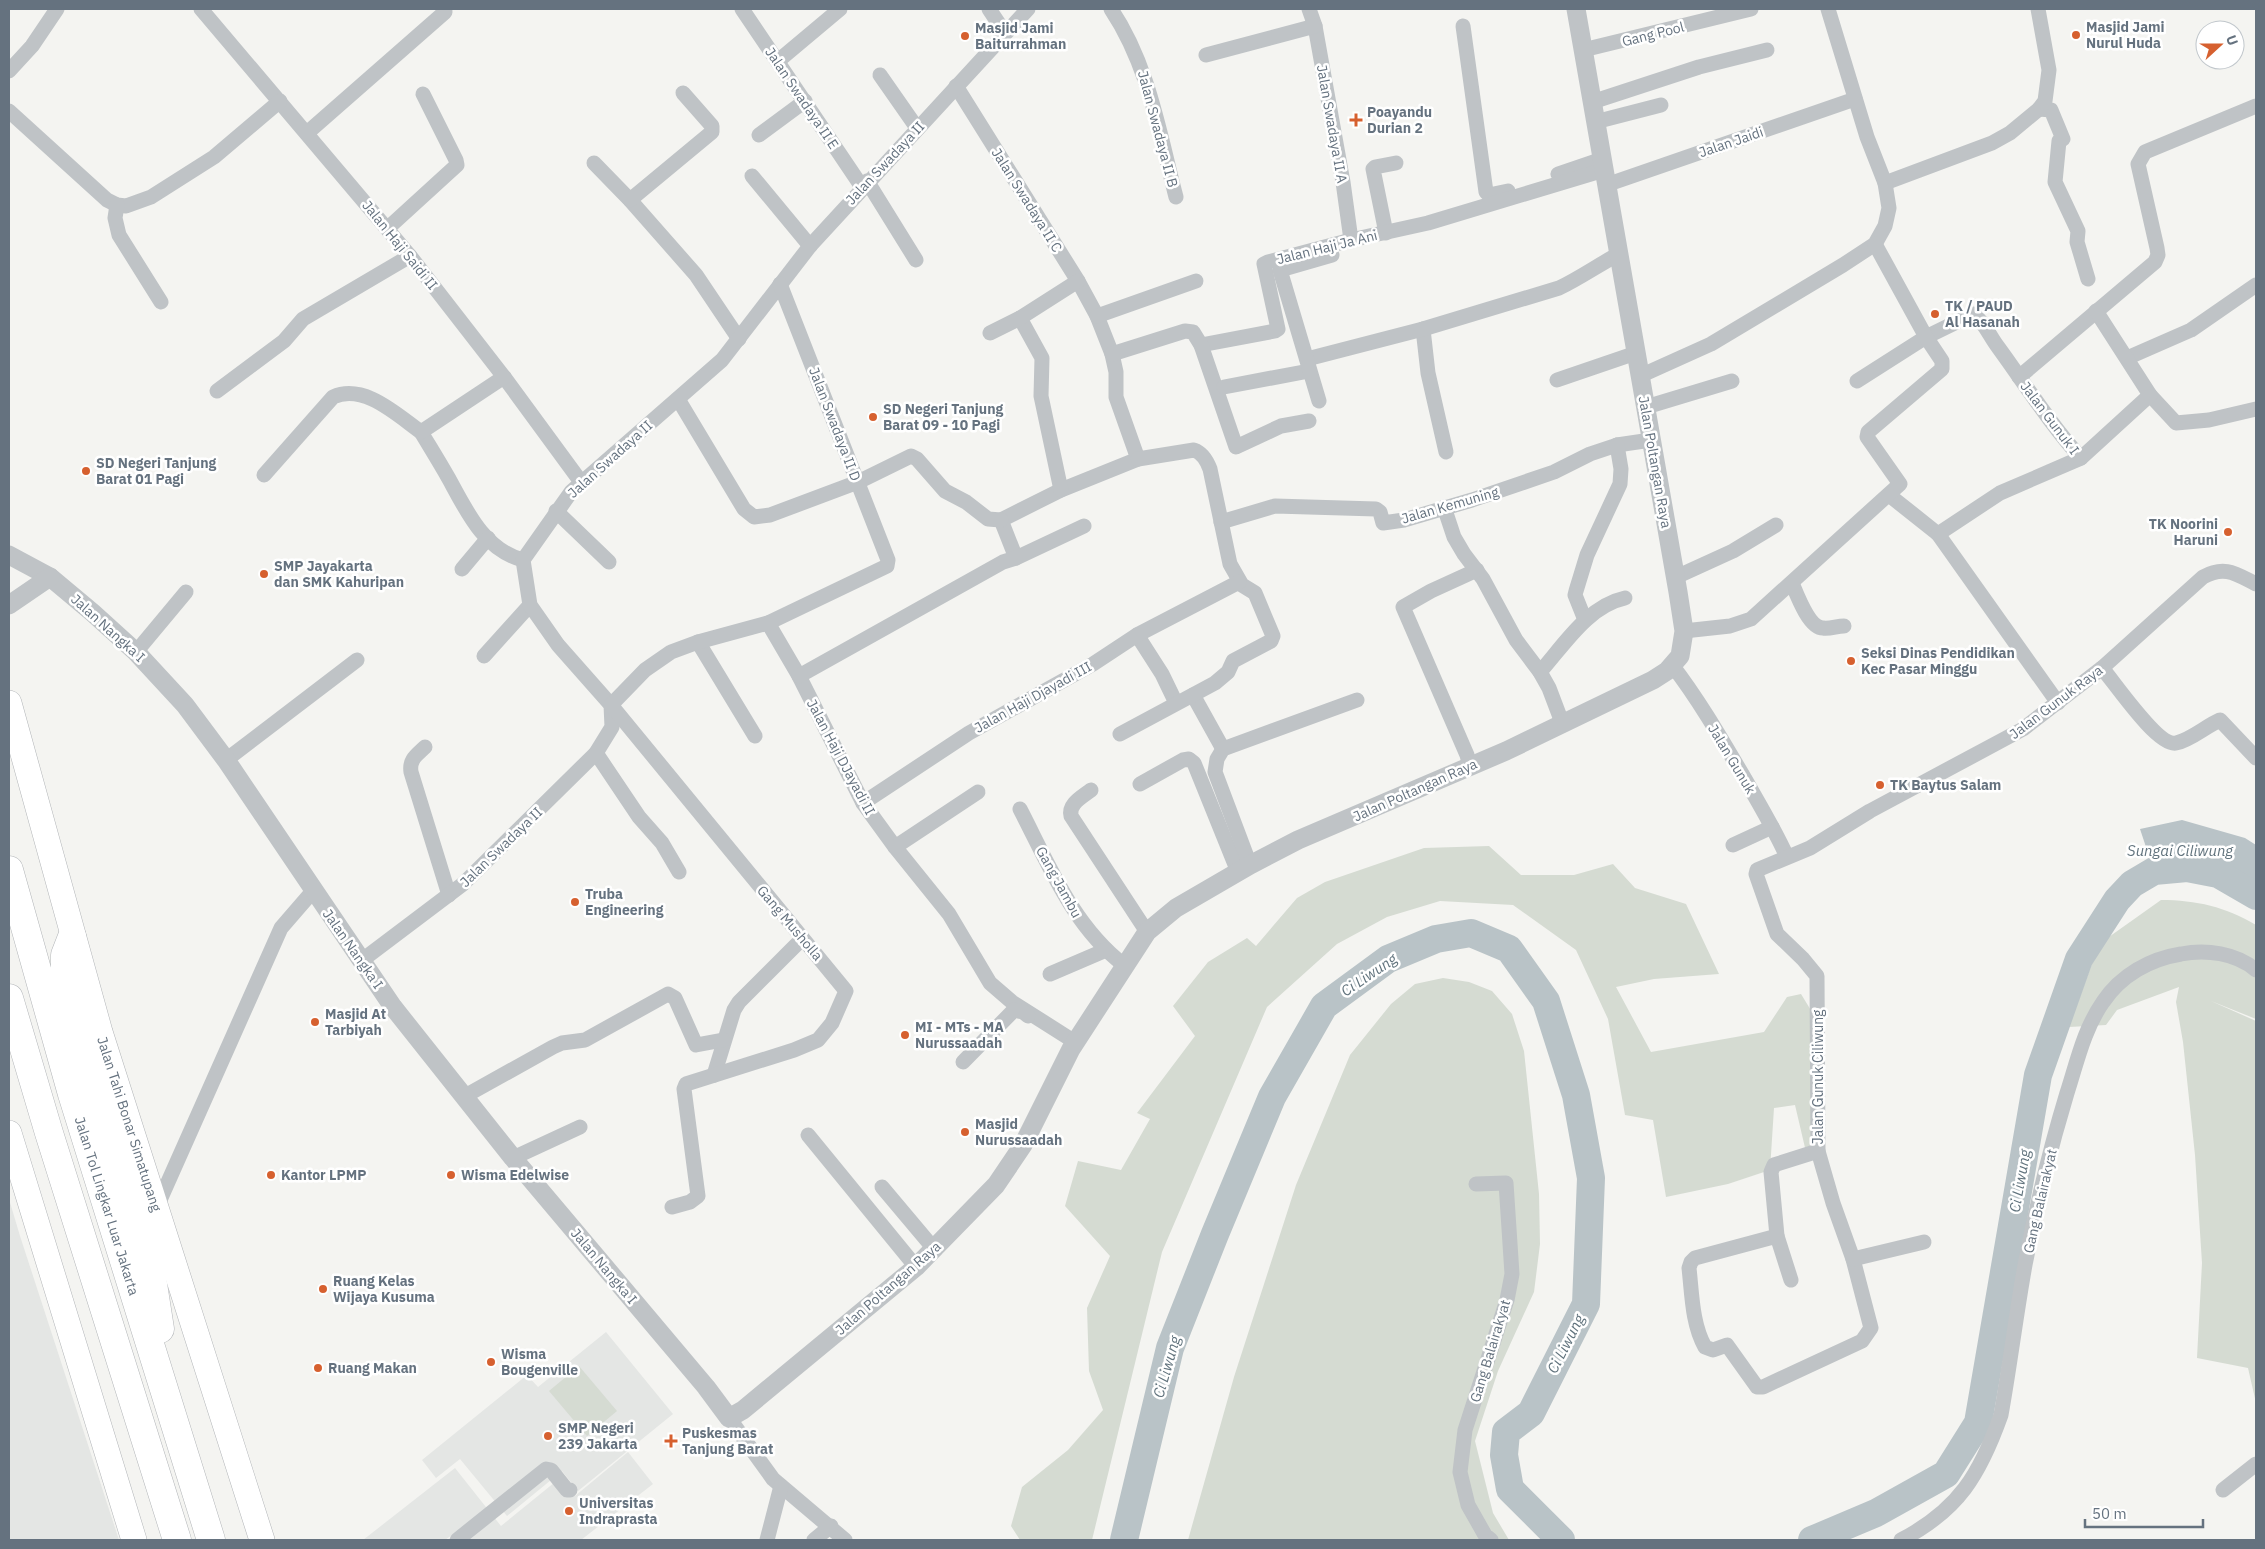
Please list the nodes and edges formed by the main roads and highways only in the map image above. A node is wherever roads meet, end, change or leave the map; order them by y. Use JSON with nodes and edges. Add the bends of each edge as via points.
{"nodes":[{"id":1,"x":9,"y":703,"type":"edge"},
{"id":2,"x":9,"y":870,"type":"edge"},
{"id":3,"x":72,"y":937,"type":"junction"},
{"id":4,"x":9,"y":998,"type":"edge"},
{"id":5,"x":9,"y":1133,"type":"edge"},
{"id":6,"x":173,"y":1417,"type":"junction"},
{"id":7,"x":134,"y":1540,"type":"edge"},
{"id":8,"x":176,"y":1540,"type":"edge"},
{"id":9,"x":211,"y":1540,"type":"edge"},
{"id":10,"x":262,"y":1540,"type":"edge"}],
"edges":[{"from":1,"to":3,"type":"highway","name":"Jalan Tahi Bonar Simatupang"},
{"from":2,"to":6,"type":"highway","name":"Jalan Tol Lingkar Luar Jakarta","via":[[72,1094]]},
{"from":3,"to":6,"type":"highway","via":[[65,975],[151,1271]]},
{"from":3,"to":10,"type":"highway","name":"Jalan Tahi Bonar Simatupang","via":[[155,1210]]},
{"from":4,"to":8,"type":"highway"},
{"from":5,"to":7,"type":"highway"},
{"from":6,"to":9,"type":"highway","name":"Jalan Tol Lingkar Luar Jakarta"}]}
